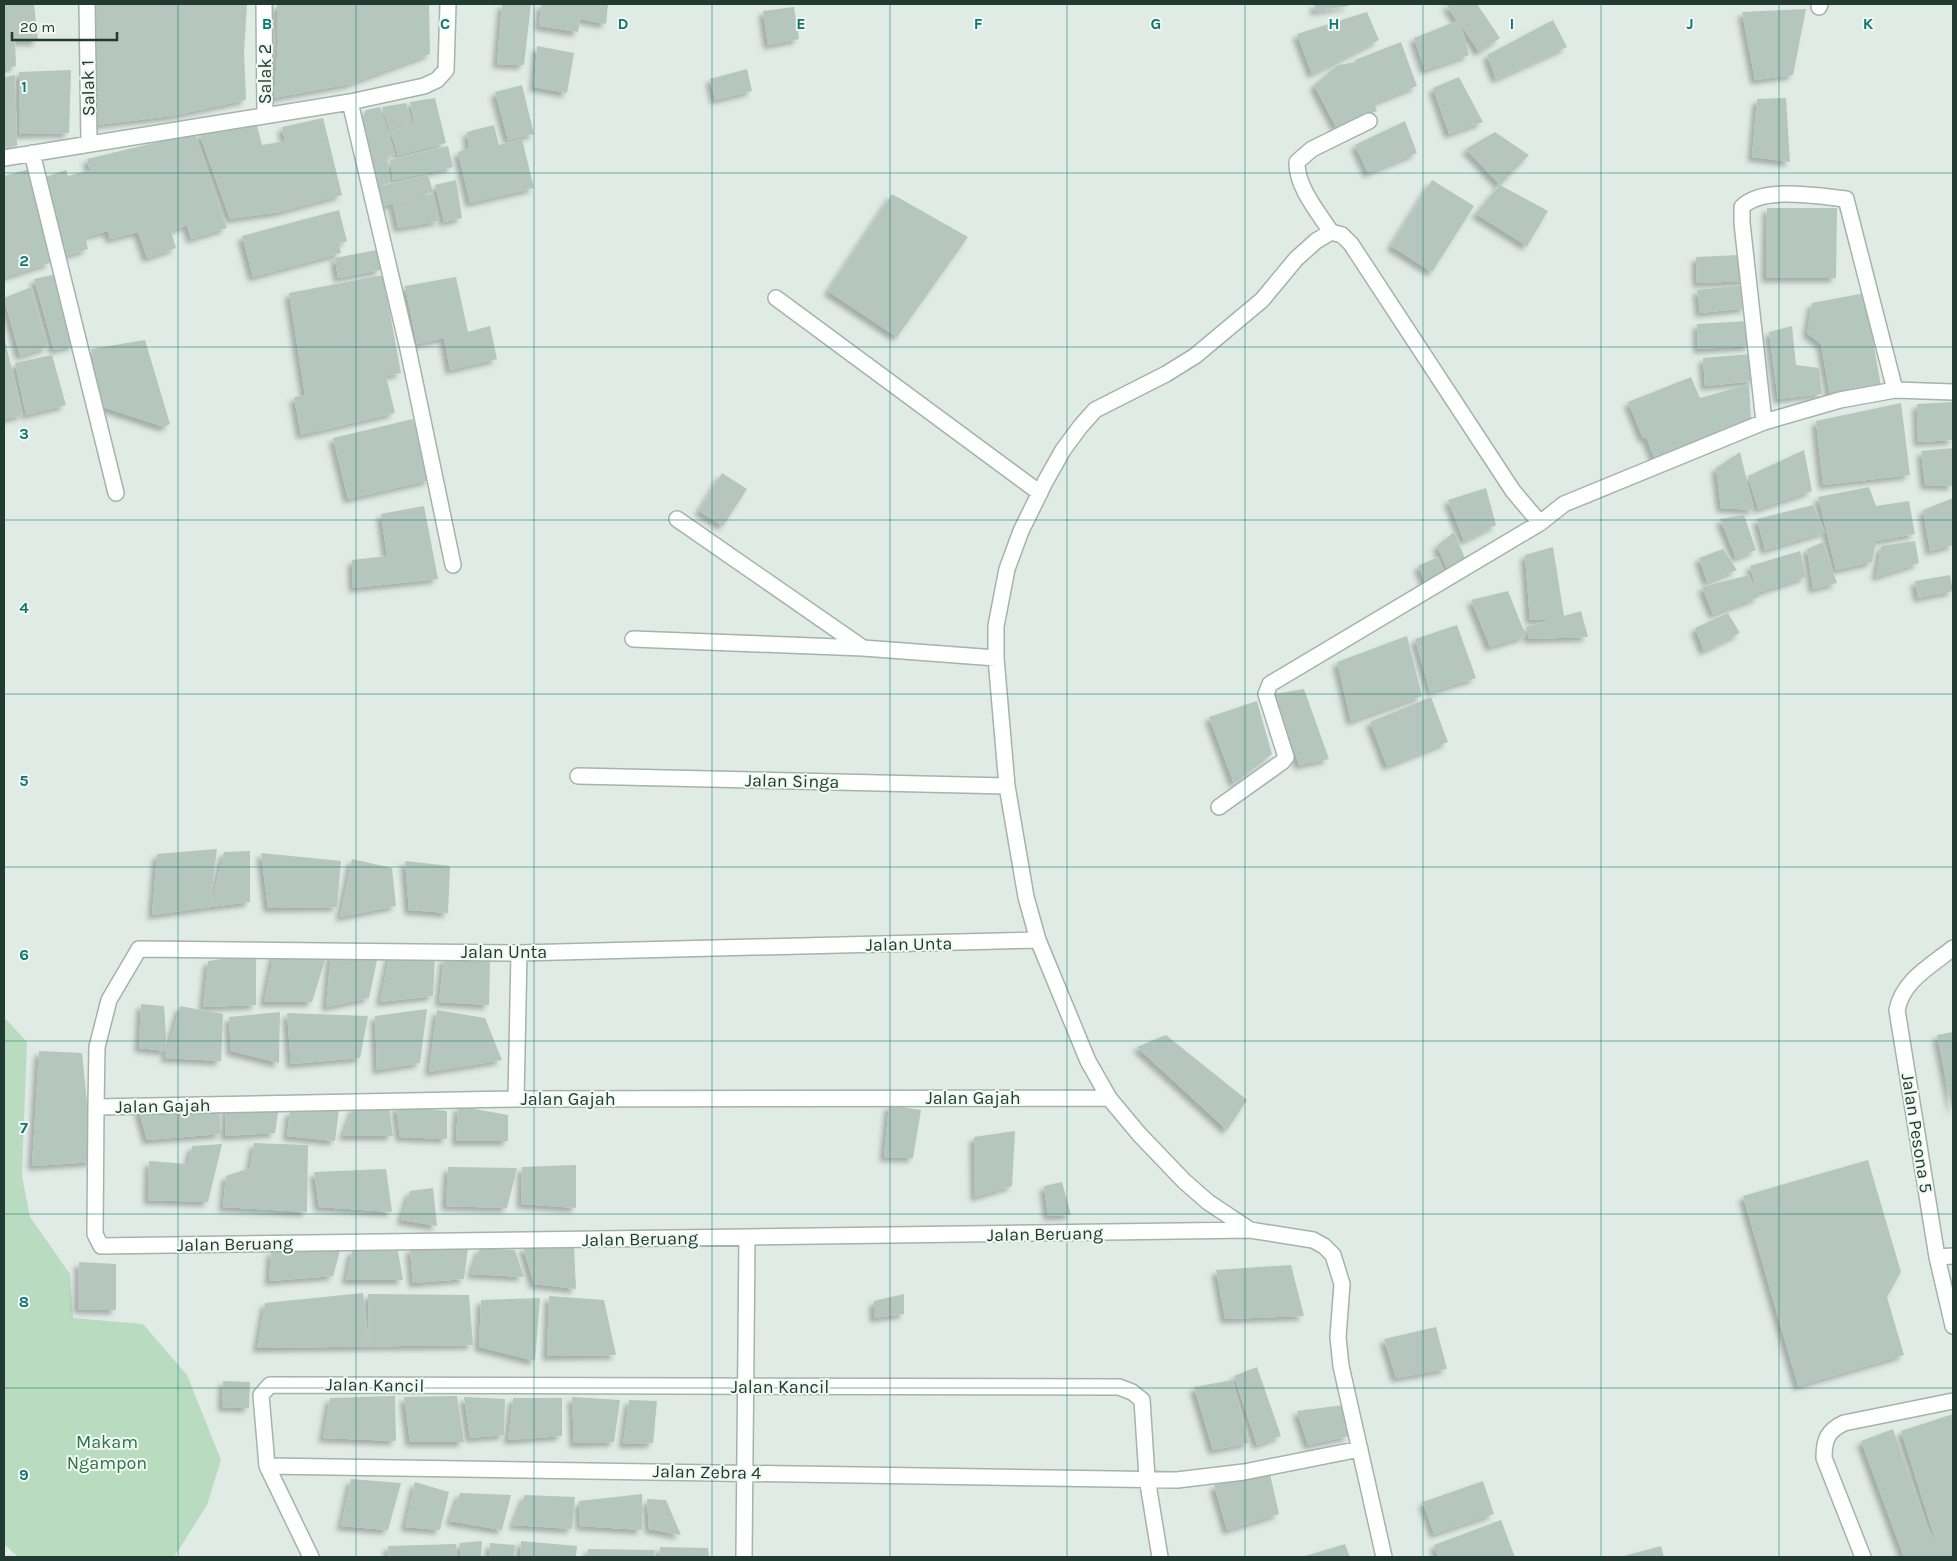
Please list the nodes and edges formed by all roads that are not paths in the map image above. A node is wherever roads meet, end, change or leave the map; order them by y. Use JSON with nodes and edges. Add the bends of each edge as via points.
{"nodes":[{"id":1,"x":87,"y":4,"type":"edge"},
{"id":2,"x":264,"y":4,"type":"edge"},
{"id":3,"x":448,"y":4,"type":"edge"},
{"id":4,"x":350,"y":102,"type":"junction"},
{"id":5,"x":265,"y":114,"type":"junction"},
{"id":6,"x":1369,"y":121,"type":"dead end"},
{"id":7,"x":89,"y":143,"type":"junction"},
{"id":8,"x":32,"y":153,"type":"junction"},
{"id":9,"x":4,"y":158,"type":"edge"},
{"id":10,"x":1331,"y":232,"type":"junction"},
{"id":11,"x":776,"y":298,"type":"dead end"},
{"id":12,"x":1895,"y":390,"type":"junction"},
{"id":13,"x":1953,"y":392,"type":"edge"},
{"id":14,"x":1764,"y":422,"type":"junction"},
{"id":15,"x":116,"y":493,"type":"dead end"},
{"id":16,"x":1040,"y":493,"type":"junction"},
{"id":17,"x":677,"y":518,"type":"dead end"},
{"id":18,"x":1540,"y":523,"type":"junction"},
{"id":19,"x":453,"y":565,"type":"dead end"},
{"id":20,"x":633,"y":639,"type":"dead end"},
{"id":21,"x":863,"y":648,"type":"junction"},
{"id":22,"x":996,"y":658,"type":"junction"},
{"id":23,"x":578,"y":776,"type":"dead end"},
{"id":24,"x":1007,"y":786,"type":"junction"},
{"id":25,"x":1219,"y":807,"type":"dead end"},
{"id":26,"x":1038,"y":940,"type":"junction"},
{"id":27,"x":1953,"y":948,"type":"edge"},
{"id":28,"x":519,"y":953,"type":"junction"},
{"id":29,"x":1109,"y":1098,"type":"junction"},
{"id":30,"x":516,"y":1099,"type":"junction"},
{"id":31,"x":96,"y":1107,"type":"junction"},
{"id":32,"x":95,"y":1177,"type":"joint"},
{"id":33,"x":1250,"y":1230,"type":"junction"},
{"id":34,"x":747,"y":1238,"type":"junction"},
{"id":35,"x":1937,"y":1256,"type":"junction"},
{"id":36,"x":1953,"y":1256,"type":"edge"},
{"id":37,"x":1953,"y":1326,"type":"edge"},
{"id":38,"x":746,"y":1387,"type":"junction"},
{"id":39,"x":1953,"y":1401,"type":"edge"},
{"id":40,"x":1360,"y":1449,"type":"junction"},
{"id":41,"x":268,"y":1466,"type":"junction"},
{"id":42,"x":745,"y":1472,"type":"junction"},
{"id":43,"x":1147,"y":1478,"type":"junction"},
{"id":44,"x":311,"y":1557,"type":"edge"},
{"id":45,"x":744,"y":1557,"type":"edge"},
{"id":46,"x":1160,"y":1557,"type":"edge"},
{"id":47,"x":1384,"y":1557,"type":"edge"},
{"id":48,"x":1863,"y":1557,"type":"edge"}],
"edges":[{"from":1,"to":7,"type":"street","name":"Salak 1"},
{"from":2,"to":5,"type":"street","name":"Salak 2"},
{"from":3,"to":4,"type":"street","via":[[446,70],[438,80]]},
{"from":4,"to":5,"type":"street"},
{"from":4,"to":19,"type":"street","via":[[408,349]]},
{"from":5,"to":7,"type":"street"},
{"from":6,"to":10,"type":"street","via":[[1312,149],[1297,162],[1296,171]]},
{"from":7,"to":8,"type":"street"},
{"from":8,"to":9,"type":"street"},
{"from":8,"to":15,"type":"street"},
{"from":10,"to":16,"type":"street","via":[[1309,247],[1262,300],[1195,356],[1096,410],[1063,450]]},
{"from":10,"to":18,"type":"street","via":[[1342,235],[1351,244],[1513,491]]},
{"from":11,"to":16,"type":"street"},
{"from":12,"to":13,"type":"street"},
{"from":12,"to":14,"type":"street","via":[[1840,400]]},
{"from":12,"to":14,"type":"street","via":[[1846,199],[1798,194],[1756,197],[1742,207],[1742,223]]},
{"from":14,"to":18,"type":"street","via":[[1564,504]]},
{"from":16,"to":22,"type":"street","via":[[1007,569],[996,626]]},
{"from":17,"to":21,"type":"street"},
{"from":18,"to":25,"type":"street","via":[[1270,684],[1266,694],[1286,757]]},
{"from":20,"to":21,"type":"street"},
{"from":21,"to":22,"type":"street"},
{"from":22,"to":24,"type":"street"},
{"from":23,"to":24,"type":"street","name":"Jalan Singa"},
{"from":24,"to":26,"type":"street","via":[[1017,852]]},
{"from":26,"to":28,"type":"street","name":"Jalan Unta"},
{"from":26,"to":29,"type":"street","via":[[1075,1035]]},
{"from":27,"to":35,"type":"street","name":"Jalan Pesona 5","via":[[1908,984],[1897,1010]]},
{"from":28,"to":30,"type":"street"},
{"from":28,"to":31,"type":"street","name":"Jalan Unta","via":[[139,949],[109,1000],[97,1046]]},
{"from":29,"to":30,"type":"street","name":"Jalan Gajah"},
{"from":29,"to":33,"type":"street","via":[[1184,1181],[1208,1202]]},
{"from":30,"to":31,"type":"street","name":"Jalan Gajah"},
{"from":31,"to":32,"type":"street","name":"Jalan Gajah"},
{"from":32,"to":34,"type":"street","name":"Jalan Beruang","via":[[95,1234],[101,1246]]},
{"from":33,"to":34,"type":"street","name":"Jalan Beruang"},
{"from":33,"to":40,"type":"street","via":[[1313,1240],[1333,1255],[1342,1284],[1338,1337],[1341,1366]]},
{"from":34,"to":38,"type":"street"},
{"from":35,"to":36,"type":"street"},
{"from":35,"to":37,"type":"street","name":"Jalan Pesona 5"},
{"from":38,"to":41,"type":"street","name":"Jalan Kancil","via":[[270,1385],[261,1395]]},
{"from":38,"to":42,"type":"street"},
{"from":38,"to":43,"type":"street","name":"Jalan Kancil","via":[[1119,1387],[1142,1400]]},
{"from":39,"to":48,"type":"street","via":[[1844,1423],[1830,1431],[1824,1442],[1824,1458]]},
{"from":40,"to":43,"type":"street","name":"Jalan Zebra 4","via":[[1213,1477]]},
{"from":40,"to":47,"type":"street"},
{"from":41,"to":42,"type":"street","name":"Jalan Zebra 4"},
{"from":41,"to":44,"type":"street"},
{"from":42,"to":43,"type":"street","name":"Jalan Zebra 4"},
{"from":42,"to":45,"type":"street"},
{"from":43,"to":46,"type":"street","name":"Jalan Kancil"}]}
